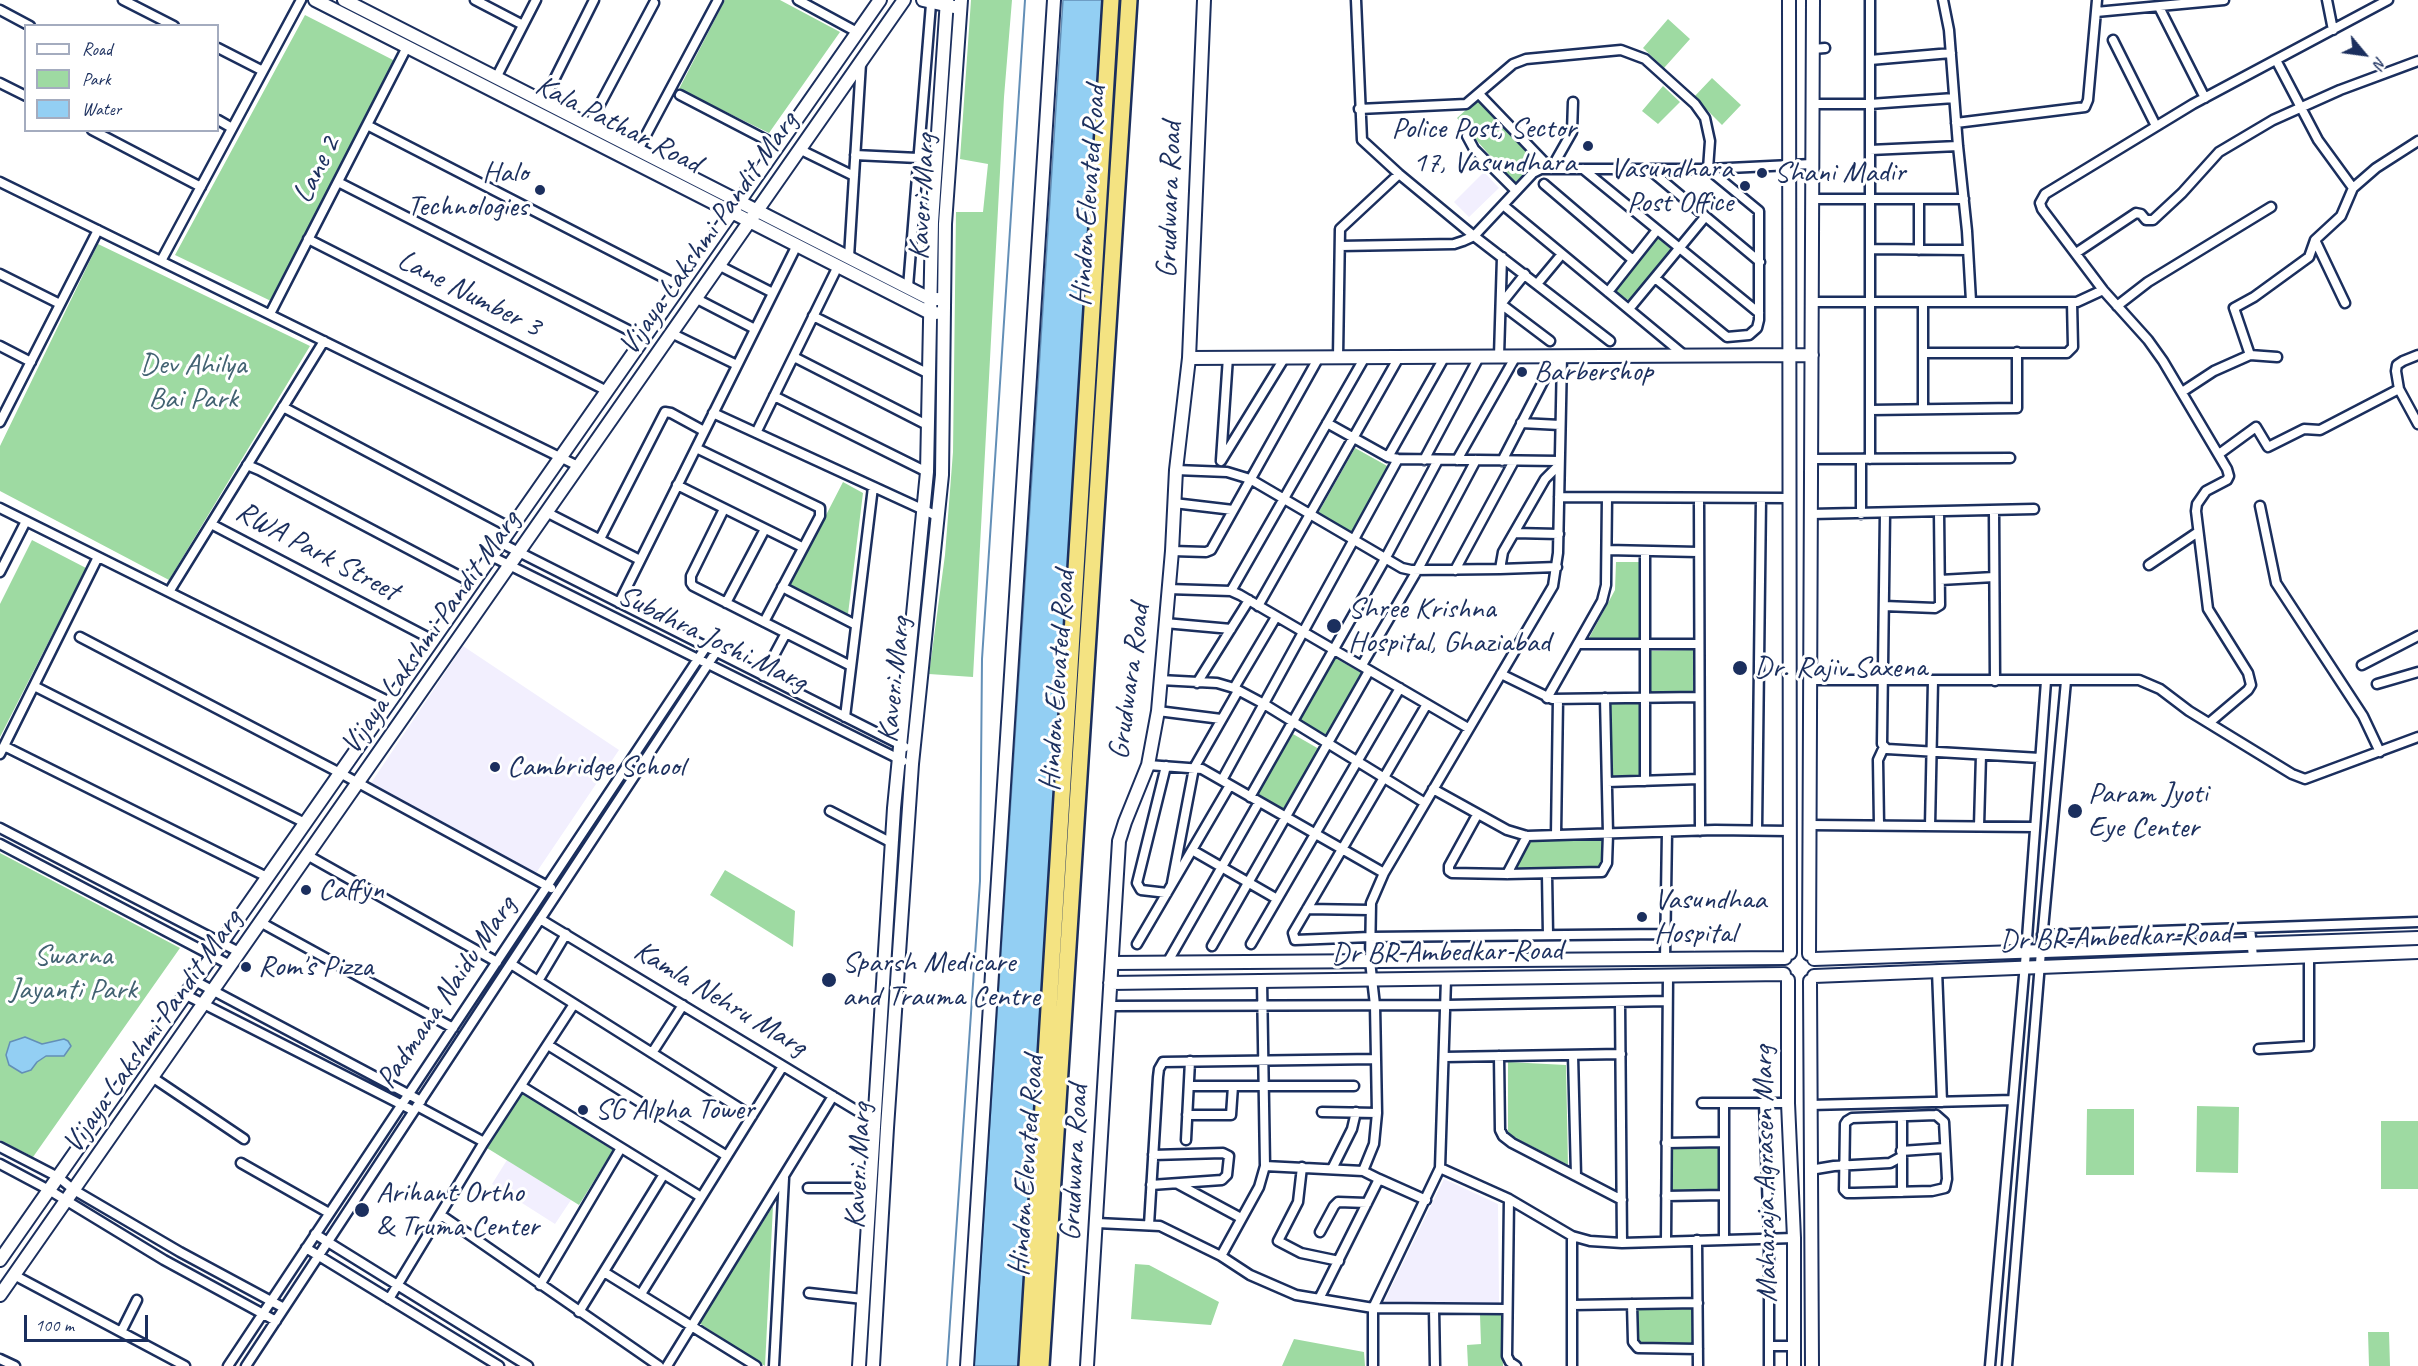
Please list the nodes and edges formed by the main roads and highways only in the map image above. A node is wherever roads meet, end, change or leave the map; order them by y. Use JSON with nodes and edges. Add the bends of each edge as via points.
{"nodes":[{"id":1,"x":1111,"y":0,"type":"edge"},
{"id":2,"x":1129,"y":0,"type":"edge"},
{"id":3,"x":1028,"y":1366,"type":"edge"},
{"id":4,"x":1041,"y":1366,"type":"edge"}],
"edges":[{"from":1,"to":3,"type":"highway","name":"Hindon Elevated Road"},
{"from":2,"to":4,"type":"highway","name":"Hindon Elevated Road"}]}
